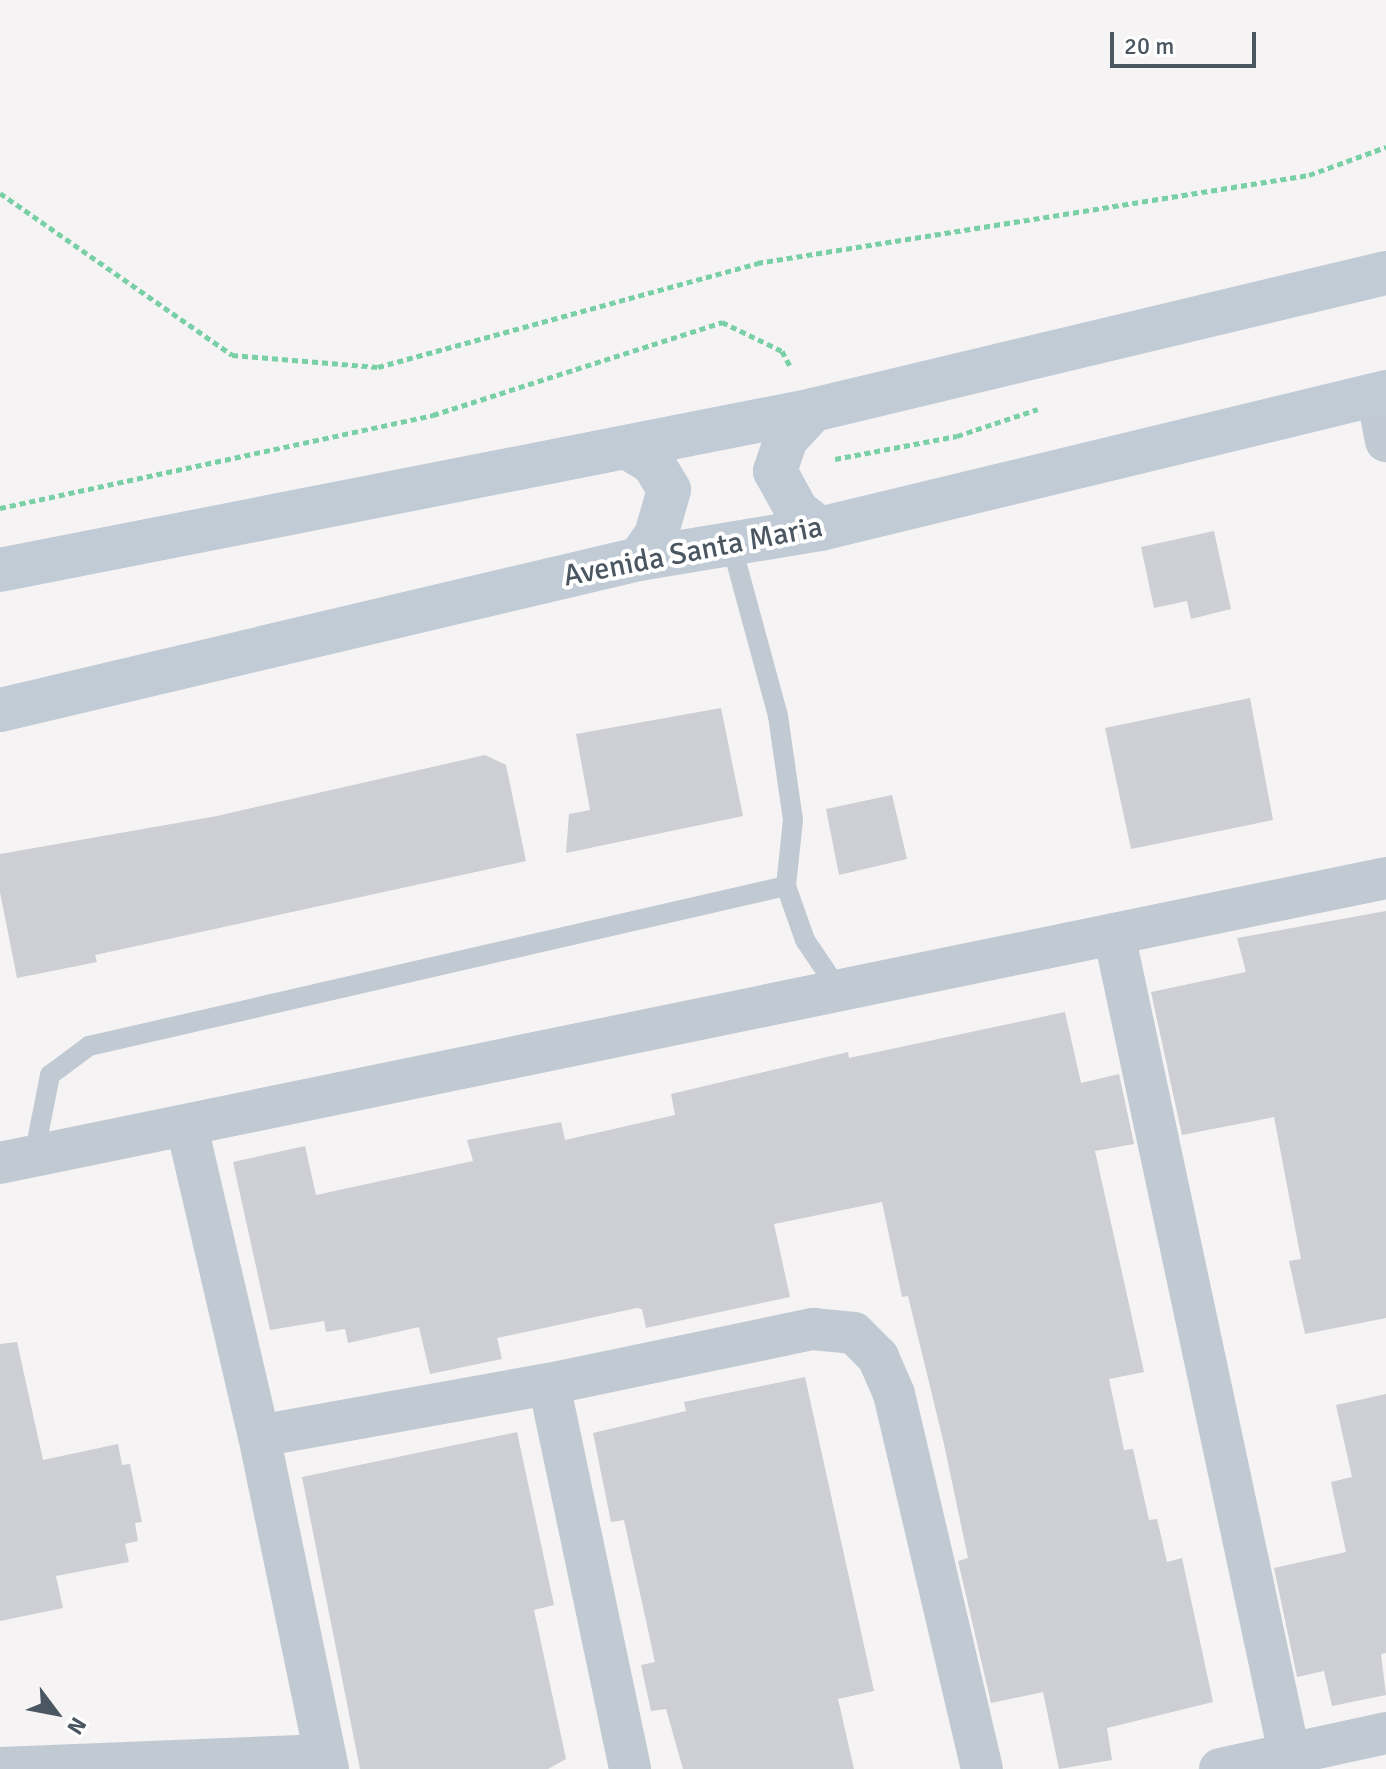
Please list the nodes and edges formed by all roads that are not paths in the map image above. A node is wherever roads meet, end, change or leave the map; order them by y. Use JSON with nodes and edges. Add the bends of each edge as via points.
{"nodes":[{"id":1,"x":1386,"y":273,"type":"edge"},
{"id":2,"x":1381,"y":393,"type":"edge"},
{"id":3,"x":813,"y":410,"type":"junction"},
{"id":4,"x":1386,"y":441,"type":"edge"},
{"id":5,"x":628,"y":448,"type":"junction"},
{"id":6,"x":820,"y":529,"type":"junction"},
{"id":7,"x":731,"y":543,"type":"junction"},
{"id":8,"x":639,"y":559,"type":"junction"},
{"id":9,"x":0,"y":570,"type":"edge"},
{"id":10,"x":0,"y":710,"type":"edge"},
{"id":11,"x":1386,"y":878,"type":"edge"},
{"id":12,"x":786,"y":886,"type":"junction"},
{"id":13,"x":1114,"y":934,"type":"junction"},
{"id":14,"x":840,"y":992,"type":"junction"},
{"id":15,"x":187,"y":1127,"type":"junction"},
{"id":16,"x":17,"y":1160,"type":"edge"},
{"id":17,"x":549,"y":1384,"type":"junction"},
{"id":18,"x":259,"y":1436,"type":"junction"},
{"id":19,"x":1386,"y":1733,"type":"edge"},
{"id":20,"x":1289,"y":1753,"type":"junction"},
{"id":21,"x":326,"y":1762,"type":"edge"},
{"id":22,"x":0,"y":1768,"type":"edge"},
{"id":23,"x":630,"y":1769,"type":"edge"},
{"id":24,"x":982,"y":1769,"type":"edge"},
{"id":25,"x":1220,"y":1769,"type":"edge"}],
"edges":[{"from":1,"to":3,"type":"main road"},
{"from":2,"to":4,"type":"street"},
{"from":2,"to":6,"type":"main road","name":"Avenida Santa Maria"},
{"from":3,"to":5,"type":"main road"},
{"from":3,"to":6,"type":"main road","via":[[786,439],[775,471],[797,511]]},
{"from":5,"to":8,"type":"main road","via":[[653,463],[669,490],[662,522]]},
{"from":5,"to":9,"type":"main road"},
{"from":6,"to":7,"type":"main road","name":"Avenida Santa Maria"},
{"from":7,"to":8,"type":"main road","name":"Avenida Santa Maria"},
{"from":7,"to":12,"type":"lane","via":[[778,716],[793,820]]},
{"from":8,"to":10,"type":"main road","name":"Avenida Santa Maria"},
{"from":11,"to":13,"type":"street"},
{"from":12,"to":14,"type":"lane","via":[[805,940]]},
{"from":12,"to":16,"type":"lane","via":[[89,1046],[50,1075]]},
{"from":13,"to":14,"type":"street"},
{"from":13,"to":20,"type":"street"},
{"from":14,"to":15,"type":"street"},
{"from":15,"to":16,"type":"street"},
{"from":15,"to":18,"type":"street"},
{"from":17,"to":18,"type":"street"},
{"from":17,"to":23,"type":"street"},
{"from":17,"to":24,"type":"street","via":[[813,1329],[854,1333],[878,1357],[894,1394]]},
{"from":18,"to":21,"type":"street"},
{"from":19,"to":20,"type":"street"},
{"from":20,"to":25,"type":"street"},
{"from":21,"to":22,"type":"street"}]}
